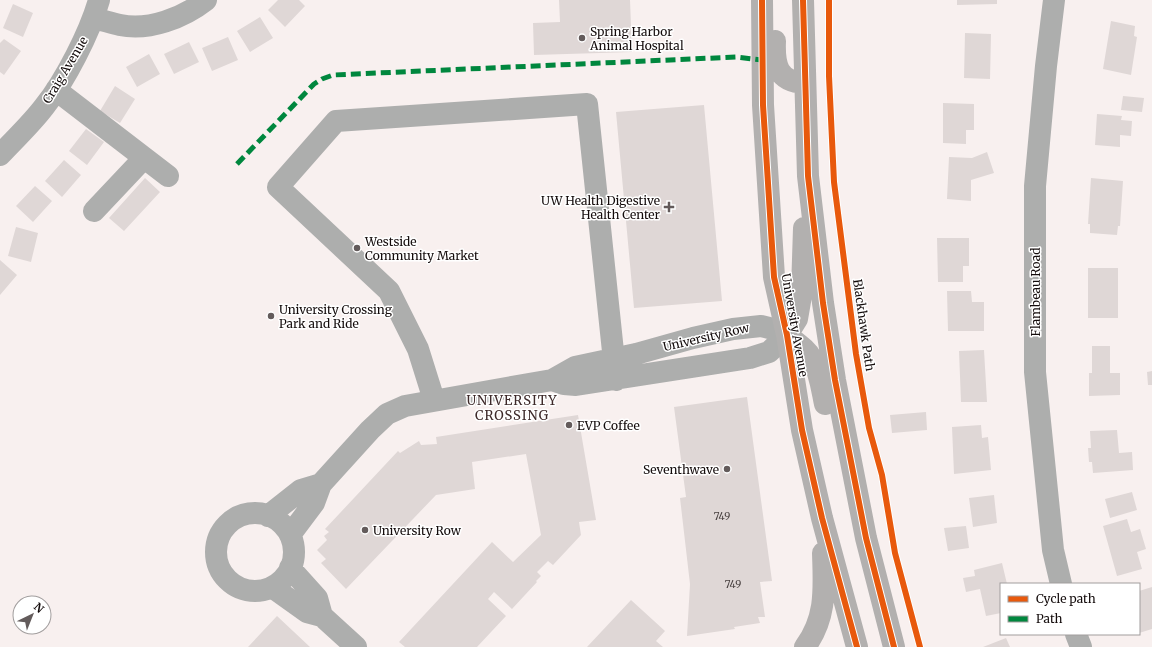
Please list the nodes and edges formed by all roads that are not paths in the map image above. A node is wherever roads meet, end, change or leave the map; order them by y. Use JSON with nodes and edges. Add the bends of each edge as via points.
{"nodes":[{"id":1,"x":206,"y":0,"type":"edge"},
{"id":2,"x":762,"y":0,"type":"edge"},
{"id":3,"x":772,"y":0,"type":"edge"},
{"id":4,"x":803,"y":0,"type":"edge"},
{"id":5,"x":1054,"y":0,"type":"edge"},
{"id":6,"x":96,"y":9,"type":"edge"},
{"id":7,"x":805,"y":83,"type":"junction"},
{"id":8,"x":56,"y":90,"type":"junction"},
{"id":9,"x":0,"y":155,"type":"edge"},
{"id":10,"x":144,"y":158,"type":"junction"},
{"id":11,"x":168,"y":176,"type":"dead end"},
{"id":12,"x":808,"y":176,"type":"junction"},
{"id":13,"x":94,"y":211,"type":"dead end"},
{"id":14,"x":787,"y":335,"type":"junction"},
{"id":15,"x":614,"y":369,"type":"junction"},
{"id":16,"x":434,"y":400,"type":"junction"},
{"id":17,"x":321,"y":484,"type":"junction"},
{"id":18,"x":268,"y":516,"type":"junction"},
{"id":19,"x":822,"y":518,"type":"junction"},
{"id":20,"x":290,"y":535,"type":"junction"},
{"id":21,"x":866,"y":538,"type":"junction"},
{"id":22,"x":290,"y":568,"type":"junction"},
{"id":23,"x":1062,"y":583,"type":"edge"},
{"id":24,"x":272,"y":587,"type":"junction"},
{"id":25,"x":322,"y":616,"type":"junction"},
{"id":26,"x":1076,"y":635,"type":"edge"},
{"id":27,"x":891,"y":646,"type":"edge"},
{"id":28,"x":356,"y":647,"type":"edge"},
{"id":29,"x":806,"y":647,"type":"edge"},
{"id":30,"x":857,"y":647,"type":"edge"},
{"id":31,"x":1081,"y":647,"type":"edge"}],
"edges":[{"from":1,"to":6,"type":"street","name":"Craig Avenue","via":[[183,15],[166,22],[142,26],[121,26]]},
{"from":2,"to":14,"type":"main road","name":"University Avenue","via":[[767,187],[774,277]]},
{"from":3,"to":7,"type":"main road","via":[[776,20],[774,59],[778,70],[790,80]]},
{"from":4,"to":7,"type":"main road"},
{"from":5,"to":23,"type":"street","name":"Flambeau Road","via":[[1035,186],[1035,372],[1053,550]]},
{"from":6,"to":8,"type":"street","name":"Craig Avenue","via":[[89,31]]},
{"from":7,"to":12,"type":"main road"},
{"from":8,"to":9,"type":"street","name":"Craig Avenue","via":[[44,107]]},
{"from":8,"to":10,"type":"street"},
{"from":10,"to":11,"type":"street"},
{"from":10,"to":13,"type":"street"},
{"from":12,"to":14,"type":"main road","via":[[802,290],[797,319]]},
{"from":12,"to":21,"type":"main road","via":[[834,380]]},
{"from":14,"to":15,"type":"street","name":"University Row","via":[[772,350],[757,356],[710,366]]},
{"from":14,"to":15,"type":"street","name":"University Row","via":[[765,326],[751,326],[693,338]]},
{"from":14,"to":19,"type":"main road","name":"University Avenue","via":[[802,430]]},
{"from":14,"to":21,"type":"main road","via":[[812,358],[821,383],[845,502]]},
{"from":15,"to":16,"type":"street","name":"University Row","via":[[571,368],[552,380]]},
{"from":15,"to":16,"type":"street","via":[[587,104],[336,122],[278,187],[389,291],[418,349]]},
{"from":16,"to":17,"type":"street","name":"University Row","via":[[405,406],[387,414]]},
{"from":17,"to":18,"type":"street","via":[[301,490]]},
{"from":17,"to":20,"type":"street","name":"University Row","via":[[314,503]]},
{"from":18,"to":20,"type":"street","via":[[276,520]]},
{"from":18,"to":24,"type":"street","via":[[252,514],[236,518],[221,533],[216,554],[223,575],[240,588],[251,591]]},
{"from":19,"to":29,"type":"main road","via":[[822,613],[817,629]]},
{"from":19,"to":30,"type":"main road","name":"University Avenue"},
{"from":20,"to":22,"type":"street","via":[[293,557]]},
{"from":21,"to":27,"type":"main road"},
{"from":22,"to":24,"type":"street","via":[[283,579]]},
{"from":22,"to":25,"type":"street","via":[[317,598]]},
{"from":24,"to":25,"type":"street","via":[[307,612]]},
{"from":25,"to":28,"type":"street"},
{"from":26,"to":31,"type":"street"}]}
